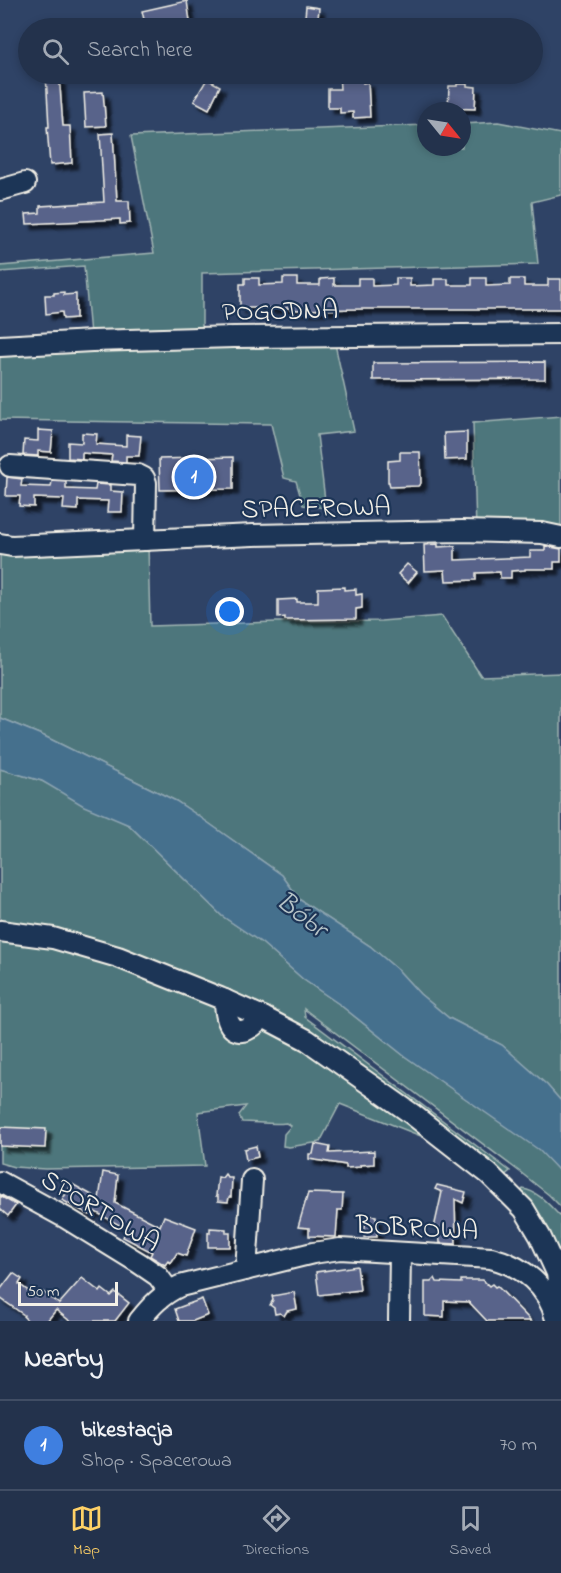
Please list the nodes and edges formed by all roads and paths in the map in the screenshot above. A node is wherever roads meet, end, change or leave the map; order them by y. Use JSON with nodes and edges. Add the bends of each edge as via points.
{"nodes":[{"id":1,"x":25,"y":183,"type":"dead end"},
{"id":2,"x":0,"y":190,"type":"edge"},
{"id":3,"x":561,"y":334,"type":"edge"},
{"id":4,"x":0,"y":346,"type":"edge"},
{"id":5,"x":10,"y":466,"type":"dead end"},
{"id":6,"x":561,"y":537,"type":"edge"},
{"id":7,"x":144,"y":540,"type":"junction"},
{"id":8,"x":0,"y":544,"type":"edge"},
{"id":9,"x":0,"y":931,"type":"edge"},
{"id":10,"x":252,"y":1180,"type":"dead end"},
{"id":11,"x":0,"y":1182,"type":"edge"},
{"id":12,"x":400,"y":1252,"type":"junction"},
{"id":13,"x":246,"y":1270,"type":"junction"},
{"id":14,"x":170,"y":1291,"type":"junction"},
{"id":15,"x":556,"y":1316,"type":"edge"},
{"id":16,"x":139,"y":1321,"type":"edge"},
{"id":17,"x":399,"y":1321,"type":"edge"}],
"edges":[{"from":1,"to":2,"type":"street"},
{"from":3,"to":4,"type":"street","name":"POGODNA","via":[[234,337]]},
{"from":5,"to":7,"type":"street","via":[[144,478]]},
{"from":6,"to":7,"type":"street","name":"SPACEROWA","via":[[462,531]]},
{"from":7,"to":8,"type":"street","name":"SPACEROWA"},
{"from":9,"to":15,"type":"street","via":[[53,938],[118,957],[225,1000],[225,1013],[235,1030],[250,1029],[263,1017],[307,1040],[412,1114],[489,1174],[524,1209],[557,1273],[560,1299]]},
{"from":10,"to":13,"type":"street"},
{"from":11,"to":14,"type":"street","name":"SPORTOWA","via":[[139,1263],[158,1276]]},
{"from":12,"to":13,"type":"street","name":"BOBROWA","via":[[340,1249]]},
{"from":12,"to":15,"type":"street","name":"BOBROWA","via":[[503,1261],[544,1290]]},
{"from":12,"to":17,"type":"street"},
{"from":13,"to":14,"type":"street","name":"BOBROWA"},
{"from":14,"to":16,"type":"street","name":"BOBROWA"}]}
